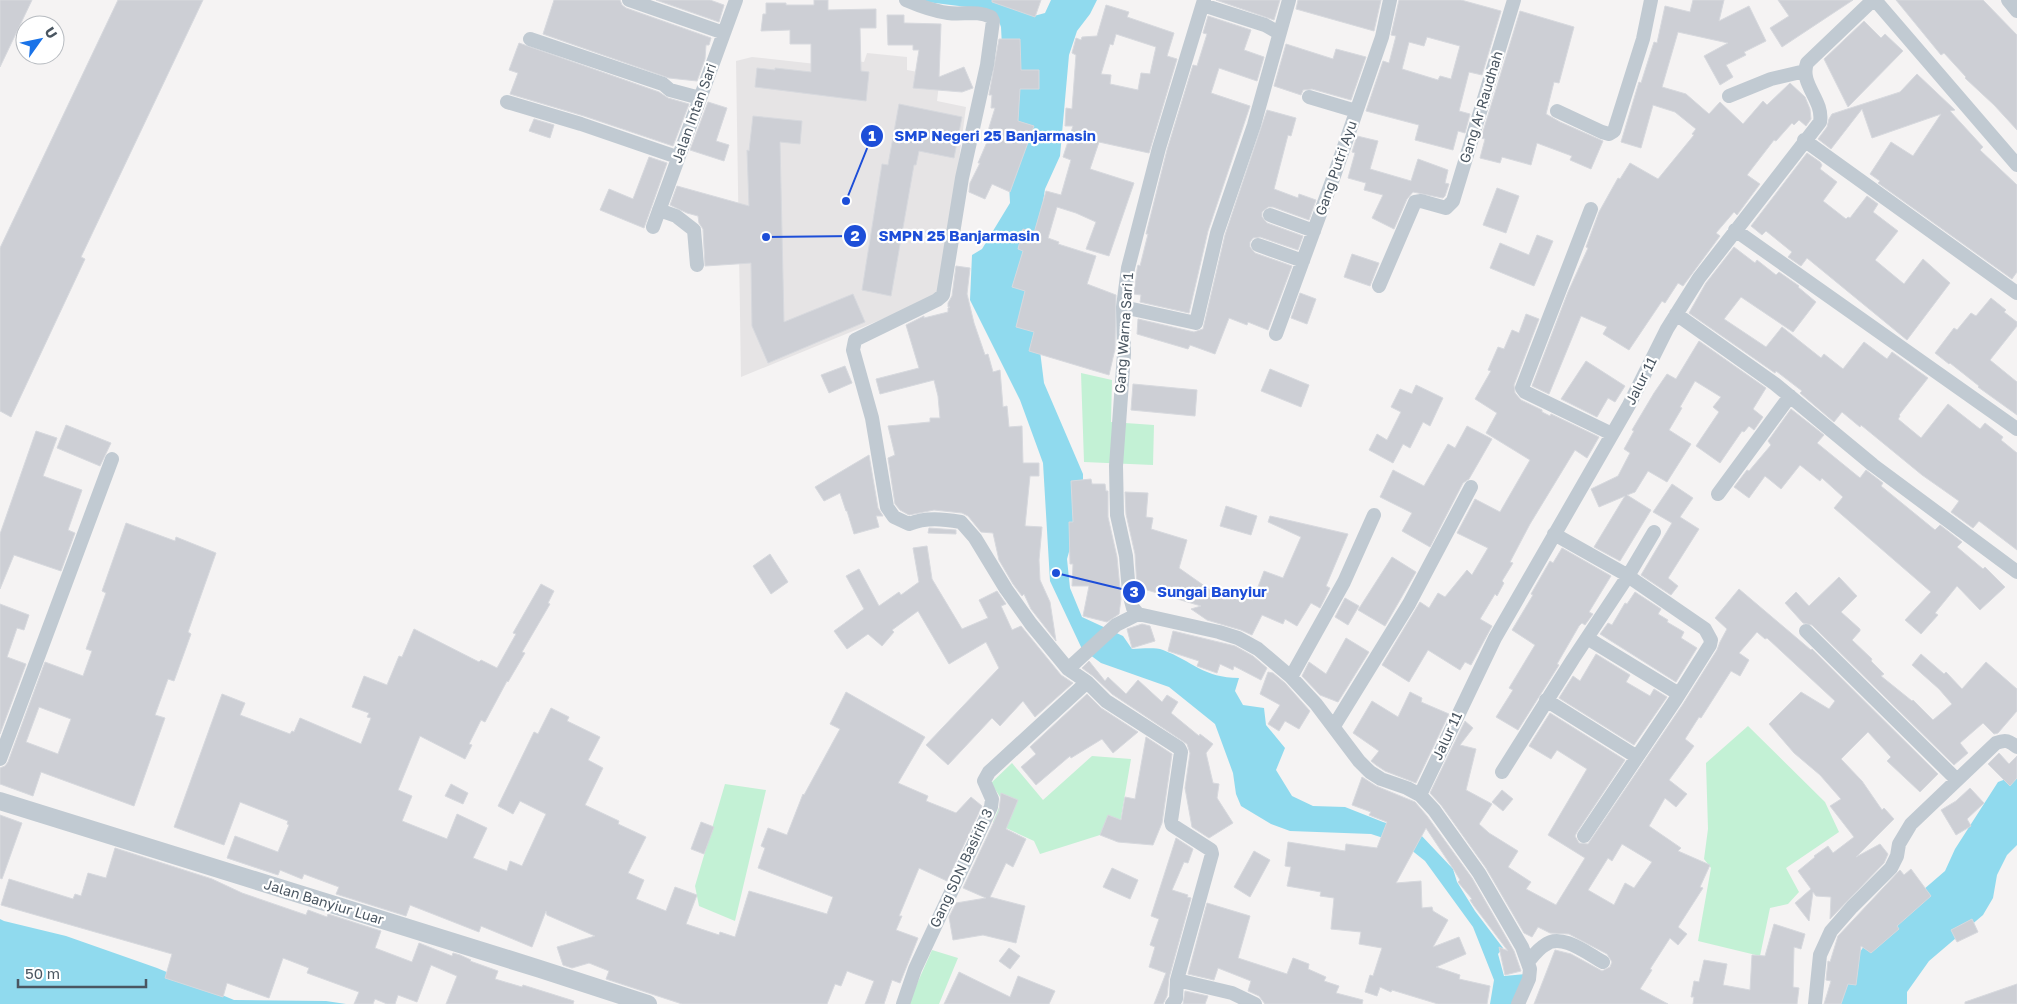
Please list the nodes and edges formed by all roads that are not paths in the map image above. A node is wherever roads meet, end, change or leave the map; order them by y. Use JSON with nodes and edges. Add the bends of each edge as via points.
{"nodes":[{"id":1,"x":629,"y":0,"type":"edge"},
{"id":2,"x":736,"y":0,"type":"edge"},
{"id":3,"x":906,"y":0,"type":"edge"},
{"id":4,"x":1289,"y":0,"type":"edge"},
{"id":5,"x":1390,"y":0,"type":"edge"},
{"id":6,"x":1514,"y":0,"type":"edge"},
{"id":7,"x":1651,"y":0,"type":"edge"},
{"id":8,"x":1874,"y":0,"type":"edge"},
{"id":9,"x":2008,"y":0,"type":"edge"},
{"id":10,"x":1203,"y":2,"type":"edge"},
{"id":11,"x":2017,"y":12,"type":"edge"},
{"id":12,"x":724,"y":33,"type":"junction"},
{"id":13,"x":1279,"y":33,"type":"junction"},
{"id":14,"x":530,"y":39,"type":"dead end"},
{"id":15,"x":1805,"y":71,"type":"junction"},
{"id":16,"x":1729,"y":96,"type":"dead end"},
{"id":17,"x":1309,"y":97,"type":"dead end"},
{"id":18,"x":700,"y":98,"type":"junction"},
{"id":19,"x":507,"y":102,"type":"dead end"},
{"id":20,"x":1356,"y":111,"type":"junction"},
{"id":21,"x":1557,"y":111,"type":"dead end"},
{"id":22,"x":1804,"y":140,"type":"junction"},
{"id":23,"x":677,"y":157,"type":"junction"},
{"id":24,"x":2017,"y":165,"type":"edge"},
{"id":25,"x":659,"y":210,"type":"junction"},
{"id":26,"x":1591,"y":210,"type":"dead end"},
{"id":27,"x":1270,"y":215,"type":"dead end"},
{"id":28,"x":653,"y":227,"type":"dead end"},
{"id":29,"x":1735,"y":230,"type":"junction"},
{"id":30,"x":1314,"y":231,"type":"junction"},
{"id":31,"x":1258,"y":245,"type":"dead end"},
{"id":32,"x":1303,"y":261,"type":"junction"},
{"id":33,"x":697,"y":264,"type":"dead end"},
{"id":34,"x":1379,"y":286,"type":"dead end"},
{"id":35,"x":2017,"y":293,"type":"edge"},
{"id":36,"x":1124,"y":307,"type":"junction"},
{"id":37,"x":1676,"y":314,"type":"junction"},
{"id":38,"x":1276,"y":334,"type":"dead end"},
{"id":39,"x":1790,"y":396,"type":"junction"},
{"id":40,"x":2017,"y":429,"type":"edge"},
{"id":41,"x":1612,"y":434,"type":"junction"},
{"id":42,"x":112,"y":459,"type":"dead end"},
{"id":43,"x":1471,"y":487,"type":"dead end"},
{"id":44,"x":1718,"y":494,"type":"dead end"},
{"id":45,"x":1374,"y":515,"type":"dead end"},
{"id":46,"x":1654,"y":532,"type":"dead end"},
{"id":47,"x":1554,"y":534,"type":"junction"},
{"id":48,"x":2017,"y":572,"type":"edge"},
{"id":49,"x":1628,"y":576,"type":"junction"},
{"id":50,"x":1138,"y":614,"type":"junction"},
{"id":51,"x":1806,"y":631,"type":"dead end"},
{"id":52,"x":1587,"y":638,"type":"junction"},
{"id":53,"x":1070,"y":667,"type":"junction"},
{"id":54,"x":1291,"y":677,"type":"junction"},
{"id":55,"x":1087,"y":682,"type":"junction"},
{"id":56,"x":1679,"y":694,"type":"junction"},
{"id":57,"x":1546,"y":700,"type":"junction"},
{"id":58,"x":1334,"y":726,"type":"junction"},
{"id":59,"x":2017,"y":747,"type":"edge"},
{"id":60,"x":1637,"y":757,"type":"junction"},
{"id":61,"x":0,"y":759,"type":"edge"},
{"id":62,"x":1502,"y":772,"type":"dead end"},
{"id":63,"x":1957,"y":780,"type":"junction"},
{"id":64,"x":1420,"y":795,"type":"junction"},
{"id":65,"x":0,"y":801,"type":"edge"},
{"id":66,"x":1584,"y":836,"type":"dead end"},
{"id":67,"x":1528,"y":962,"type":"junction"},
{"id":68,"x":1603,"y":962,"type":"dead end"},
{"id":69,"x":1177,"y":980,"type":"junction"},
{"id":70,"x":648,"y":1004,"type":"edge"},
{"id":71,"x":903,"y":1004,"type":"edge"},
{"id":72,"x":1172,"y":1004,"type":"edge"},
{"id":73,"x":1255,"y":1004,"type":"edge"},
{"id":74,"x":1518,"y":1004,"type":"edge"},
{"id":75,"x":1815,"y":1004,"type":"edge"}],
"edges":[{"from":1,"to":12,"type":"street"},
{"from":2,"to":12,"type":"street","name":"Jalan Intan Sari"},
{"from":3,"to":53,"type":"street","via":[[931,10],[982,13],[992,17],[993,21],[943,295],[860,337],[854,344],[872,418],[887,507],[894,518],[909,524],[941,518],[961,522],[975,538],[1016,603]]},
{"from":4,"to":13,"type":"street"},
{"from":5,"to":20,"type":"street","name":"Gang Putri Ayu","via":[[1382,37]]},
{"from":6,"to":34,"type":"street","name":"Gang Ar Raudhah","via":[[1456,194],[1449,207],[1415,202]]},
{"from":7,"to":21,"type":"street","via":[[1643,39],[1614,131],[1609,134],[1602,132]]},
{"from":8,"to":15,"type":"street","via":[[1807,63]]},
{"from":8,"to":24,"type":"street"},
{"from":9,"to":11,"type":"street"},
{"from":10,"to":13,"type":"street"},
{"from":10,"to":36,"type":"street","name":"Gang Warna Sari 1","via":[[1156,157],[1128,268]]},
{"from":12,"to":18,"type":"street","name":"Jalan Intan Sari"},
{"from":13,"to":36,"type":"street","via":[[1254,125],[1217,233],[1196,323]]},
{"from":14,"to":18,"type":"street"},
{"from":15,"to":16,"type":"street"},
{"from":15,"to":22,"type":"street","name":"Jalur 11","via":[[1821,114],[1820,122]]},
{"from":17,"to":20,"type":"street"},
{"from":18,"to":23,"type":"street","name":"Jalan Intan Sari"},
{"from":19,"to":23,"type":"street"},
{"from":20,"to":30,"type":"street","name":"Gang Putri Ayu"},
{"from":22,"to":29,"type":"street","name":"Jalur 11"},
{"from":22,"to":35,"type":"street"},
{"from":23,"to":25,"type":"street","name":"Jalan Intan Sari"},
{"from":25,"to":28,"type":"street","name":"Jalan Intan Sari"},
{"from":25,"to":33,"type":"street","via":[[676,216],[694,230]]},
{"from":26,"to":41,"type":"street","via":[[1522,388]]},
{"from":27,"to":30,"type":"street"},
{"from":29,"to":37,"type":"street","name":"Jalur 11","via":[[1698,278]]},
{"from":29,"to":40,"type":"street"},
{"from":30,"to":32,"type":"street","name":"Gang Putri Ayu"},
{"from":31,"to":32,"type":"street"},
{"from":32,"to":38,"type":"street","name":"Gang Putri Ayu"},
{"from":36,"to":50,"type":"street","name":"Gang Warna Sari 1","via":[[1116,515],[1126,556],[1129,593]]},
{"from":37,"to":39,"type":"street"},
{"from":37,"to":41,"type":"street","name":"Jalur 11"},
{"from":39,"to":44,"type":"street"},
{"from":39,"to":48,"type":"street","via":[[1873,465]]},
{"from":41,"to":47,"type":"street","name":"Jalur 11"},
{"from":42,"to":61,"type":"street"},
{"from":43,"to":58,"type":"street","via":[[1409,604]]},
{"from":45,"to":54,"type":"street","via":[[1344,582]]},
{"from":46,"to":49,"type":"street"},
{"from":47,"to":49,"type":"street"},
{"from":47,"to":64,"type":"street","name":"Jalur 11","via":[[1495,638]]},
{"from":49,"to":52,"type":"street"},
{"from":49,"to":56,"type":"street","via":[[1709,634],[1710,645]]},
{"from":50,"to":53,"type":"street","via":[[1116,625]]},
{"from":50,"to":54,"type":"street","via":[[1238,638],[1258,649]]},
{"from":51,"to":63,"type":"street"},
{"from":52,"to":56,"type":"street"},
{"from":52,"to":57,"type":"street"},
{"from":53,"to":55,"type":"street"},
{"from":54,"to":58,"type":"street"},
{"from":55,"to":69,"type":"street","via":[[1106,701],[1179,748],[1172,825],[1212,851]]},
{"from":55,"to":71,"type":"street","name":"Gang SDN Basirih 3","via":[[989,772],[984,781],[992,799],[990,807],[915,969]]},
{"from":56,"to":60,"type":"street"},
{"from":57,"to":60,"type":"street"},
{"from":57,"to":62,"type":"street"},
{"from":58,"to":64,"type":"street","via":[[1370,772]]},
{"from":59,"to":63,"type":"street","via":[[2004,740],[1996,743]]},
{"from":60,"to":66,"type":"street"},
{"from":63,"to":75,"type":"street","via":[[1911,824],[1899,844],[1891,868],[1831,931],[1820,955]]},
{"from":64,"to":67,"type":"street","via":[[1478,873]]},
{"from":65,"to":70,"type":"street","name":"Jalan Banyiur Luar"},
{"from":67,"to":68,"type":"street","via":[[1546,943],[1558,941]]},
{"from":67,"to":74,"type":"street","via":[[1529,979]]},
{"from":69,"to":72,"type":"street","via":[[1176,999]]},
{"from":69,"to":73,"type":"street","via":[[1232,993]]}]}
